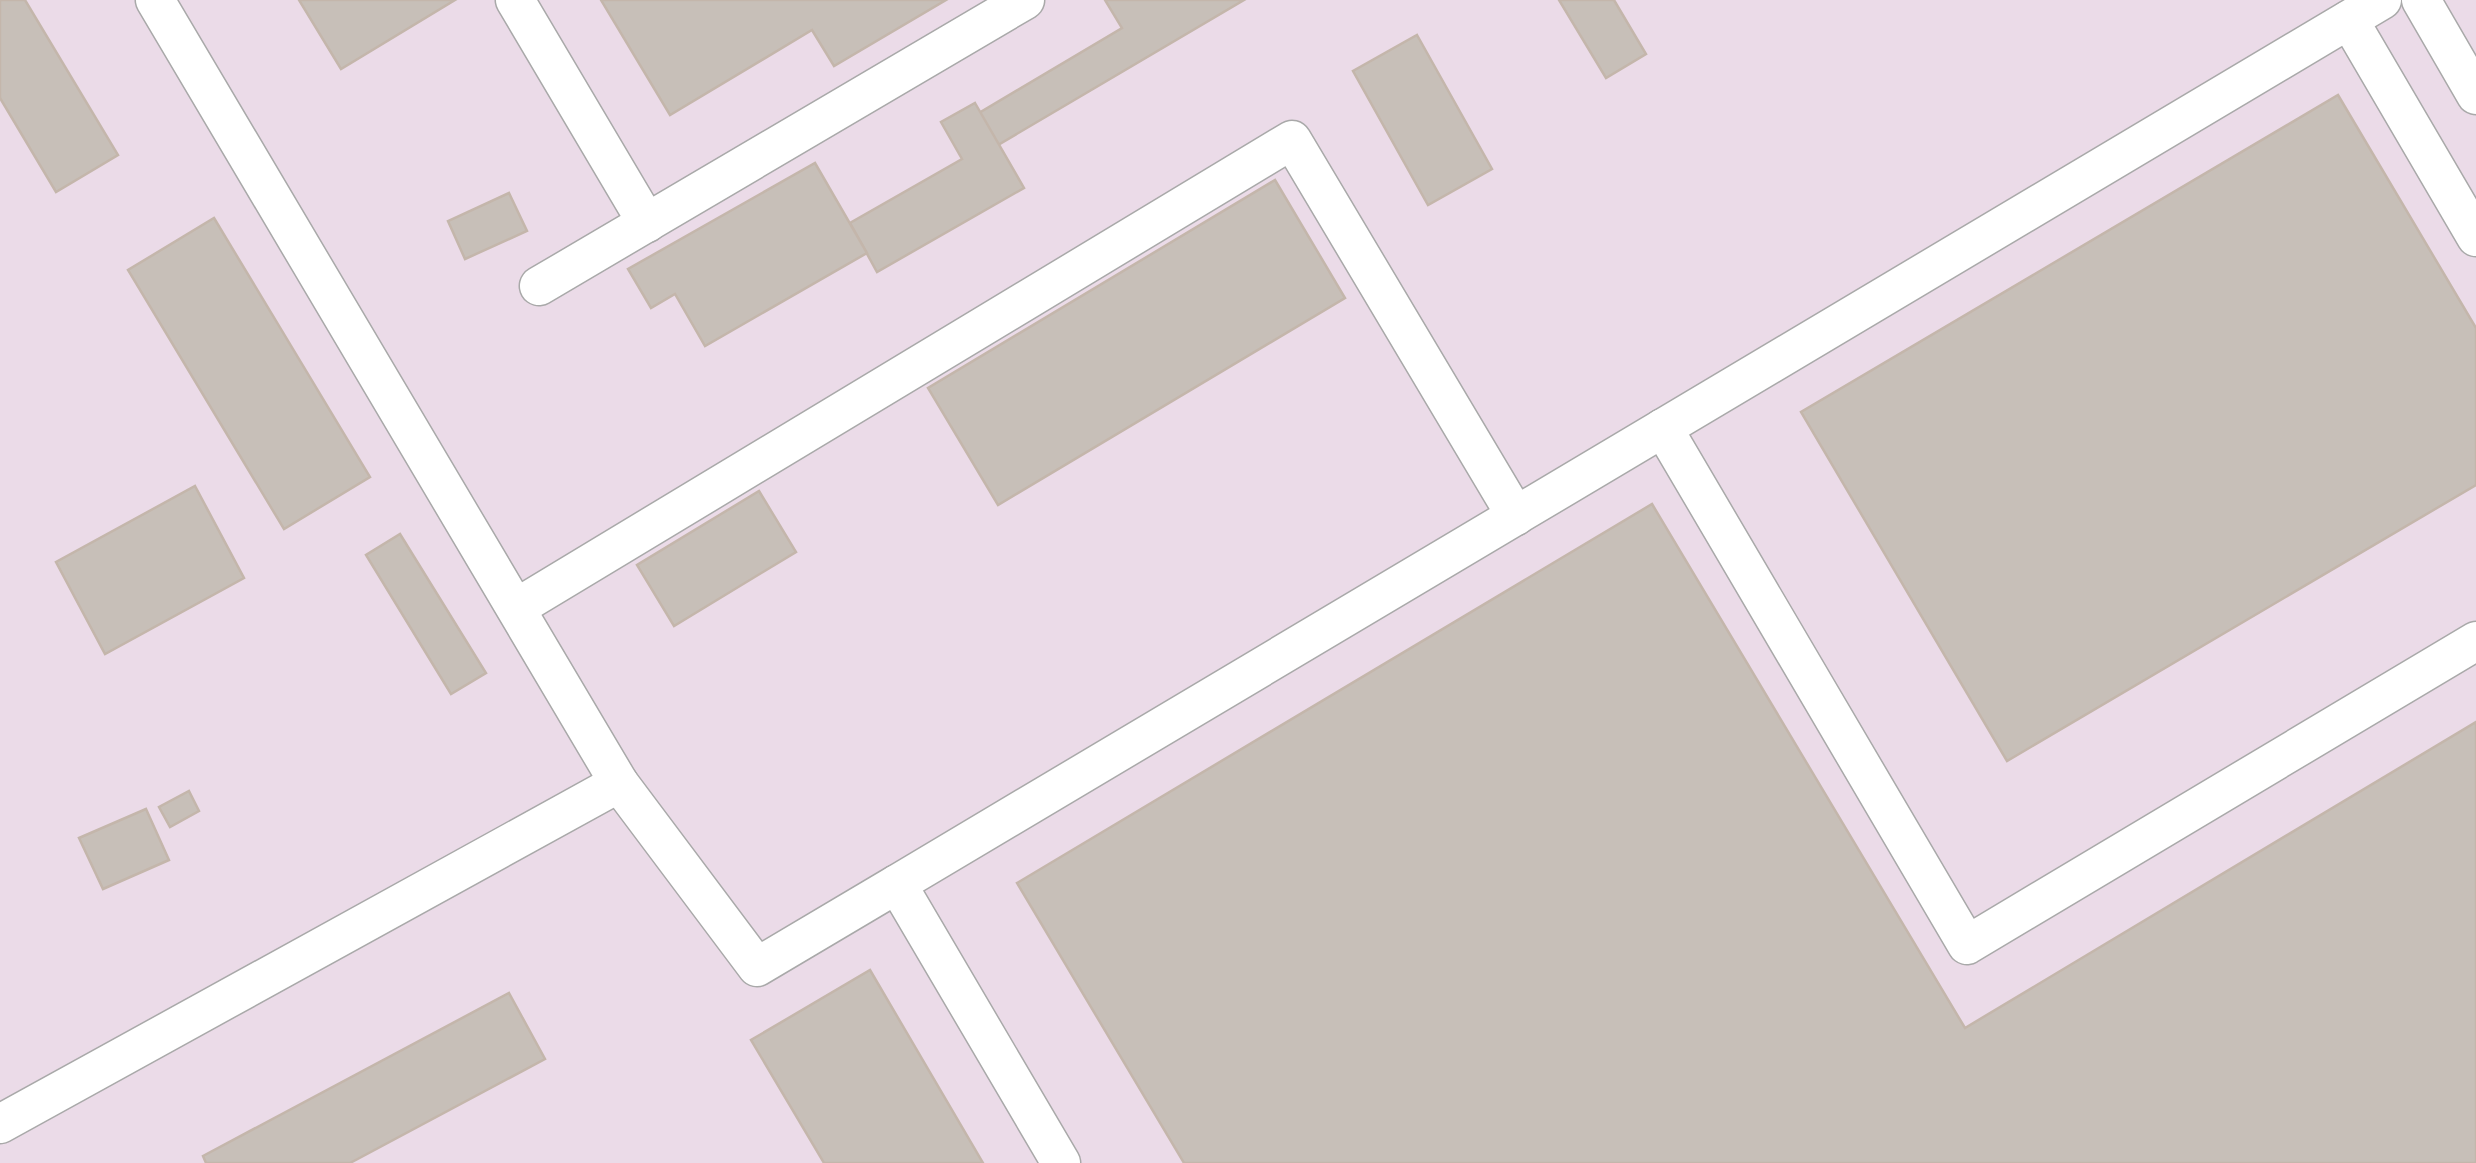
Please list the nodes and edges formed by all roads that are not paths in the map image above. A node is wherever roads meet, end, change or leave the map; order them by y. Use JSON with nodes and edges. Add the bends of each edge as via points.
{"nodes":[{"id":1,"x":155,"y":0,"type":"edge"},
{"id":2,"x":515,"y":0,"type":"edge"},
{"id":3,"x":1025,"y":0,"type":"edge"},
{"id":4,"x":2382,"y":0,"type":"edge"},
{"id":5,"x":2421,"y":0,"type":"edge"},
{"id":6,"x":2348,"y":20,"type":"junction"},
{"id":7,"x":2476,"y":95,"type":"edge"},
{"id":8,"x":647,"y":223,"type":"junction"},
{"id":9,"x":2476,"y":237,"type":"edge"},
{"id":10,"x":539,"y":286,"type":"dead end"},
{"id":11,"x":1663,"y":428,"type":"junction"},
{"id":12,"x":1516,"y":516,"type":"junction"},
{"id":13,"x":516,"y":608,"type":"junction"},
{"id":14,"x":2476,"y":641,"type":"edge"},
{"id":15,"x":619,"y":782,"type":"junction"},
{"id":16,"x":897,"y":884,"type":"junction"},
{"id":17,"x":0,"y":1124,"type":"edge"},
{"id":18,"x":1061,"y":1163,"type":"edge"}],
"edges":[{"from":1,"to":13,"type":"lane"},
{"from":2,"to":8,"type":"lane"},
{"from":3,"to":8,"type":"lane"},
{"from":4,"to":6,"type":"lane"},
{"from":5,"to":7,"type":"lane"},
{"from":6,"to":9,"type":"lane"},
{"from":6,"to":11,"type":"lane"},
{"from":8,"to":10,"type":"lane"},
{"from":11,"to":12,"type":"lane"},
{"from":11,"to":14,"type":"lane","via":[[1967,945]]},
{"from":12,"to":13,"type":"lane","via":[[1292,140]]},
{"from":12,"to":16,"type":"lane"},
{"from":13,"to":15,"type":"lane"},
{"from":15,"to":16,"type":"lane","via":[[757,967]]},
{"from":15,"to":17,"type":"lane"},
{"from":16,"to":18,"type":"lane"}]}
